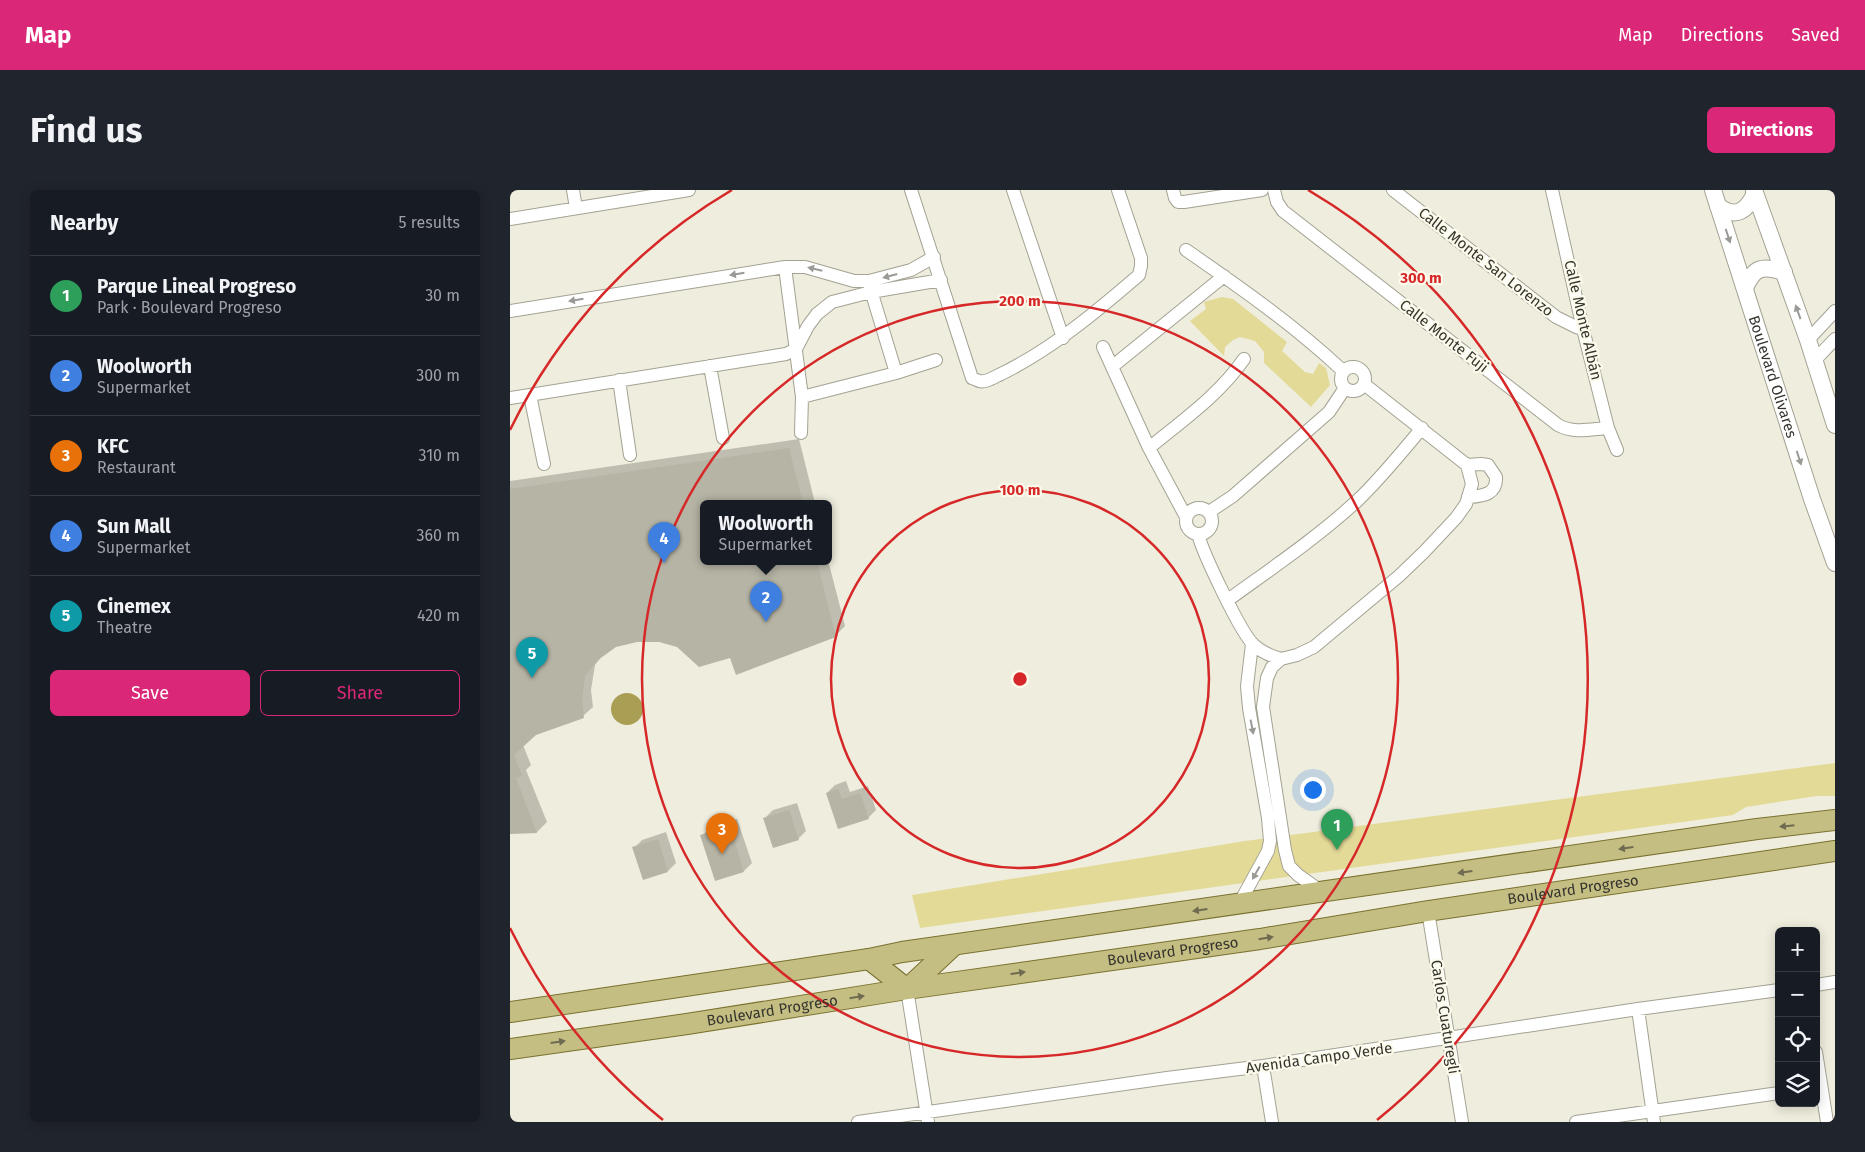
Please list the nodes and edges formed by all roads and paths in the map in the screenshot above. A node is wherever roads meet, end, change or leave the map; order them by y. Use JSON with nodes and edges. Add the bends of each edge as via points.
{"nodes":[{"id":1,"x":573,"y":190,"type":"edge"},
{"id":2,"x":688,"y":190,"type":"edge"},
{"id":3,"x":911,"y":190,"type":"edge"},
{"id":4,"x":1013,"y":190,"type":"edge"},
{"id":5,"x":1118,"y":190,"type":"edge"},
{"id":6,"x":1262,"y":190,"type":"edge"},
{"id":7,"x":1274,"y":190,"type":"edge"},
{"id":8,"x":1393,"y":190,"type":"edge"},
{"id":9,"x":1552,"y":190,"type":"edge"},
{"id":10,"x":1713,"y":190,"type":"edge"},
{"id":11,"x":1755,"y":191,"type":"edge"},
{"id":12,"x":650,"y":193,"type":"edge"},
{"id":13,"x":1175,"y":196,"type":"edge"},
{"id":14,"x":1718,"y":206,"type":"junction"},
{"id":15,"x":576,"y":208,"type":"junction"},
{"id":16,"x":510,"y":219,"type":"edge"},
{"id":17,"x":1186,"y":250,"type":"dead end"},
{"id":18,"x":934,"y":257,"type":"junction"},
{"id":19,"x":785,"y":267,"type":"junction"},
{"id":20,"x":911,"y":270,"type":"junction"},
{"id":21,"x":1784,"y":272,"type":"junction"},
{"id":22,"x":1224,"y":276,"type":"junction"},
{"id":23,"x":940,"y":280,"type":"junction"},
{"id":24,"x":870,"y":286,"type":"junction"},
{"id":25,"x":915,"y":286,"type":"junction"},
{"id":26,"x":1745,"y":288,"type":"junction"},
{"id":27,"x":510,"y":311,"type":"edge"},
{"id":28,"x":1835,"y":311,"type":"edge"},
{"id":29,"x":1583,"y":329,"type":"junction"},
{"id":30,"x":1063,"y":338,"type":"junction"},
{"id":31,"x":1835,"y":339,"type":"edge"},
{"id":32,"x":1808,"y":340,"type":"junction"},
{"id":33,"x":1103,"y":347,"type":"dead end"},
{"id":34,"x":796,"y":349,"type":"junction"},
{"id":35,"x":1244,"y":359,"type":"dead end"},
{"id":36,"x":936,"y":360,"type":"dead end"},
{"id":37,"x":1814,"y":360,"type":"junction"},
{"id":38,"x":710,"y":366,"type":"junction"},
{"id":39,"x":1113,"y":366,"type":"junction"},
{"id":40,"x":1343,"y":371,"type":"junction"},
{"id":41,"x":896,"y":373,"type":"junction"},
{"id":42,"x":619,"y":380,"type":"junction"},
{"id":43,"x":1364,"y":384,"type":"junction"},
{"id":44,"x":1344,"y":388,"type":"junction"},
{"id":45,"x":530,"y":395,"type":"junction"},
{"id":46,"x":802,"y":397,"type":"junction"},
{"id":47,"x":510,"y":398,"type":"edge"},
{"id":48,"x":1835,"y":425,"type":"edge"},
{"id":49,"x":1422,"y":428,"type":"junction"},
{"id":50,"x":1608,"y":428,"type":"junction"},
{"id":51,"x":801,"y":433,"type":"dead end"},
{"id":52,"x":723,"y":438,"type":"dead end"},
{"id":53,"x":1149,"y":448,"type":"junction"},
{"id":54,"x":1617,"y":450,"type":"dead end"},
{"id":55,"x":630,"y":455,"type":"dead end"},
{"id":56,"x":544,"y":464,"type":"dead end"},
{"id":57,"x":1467,"y":465,"type":"junction"},
{"id":58,"x":1469,"y":497,"type":"junction"},
{"id":59,"x":1209,"y":512,"type":"junction"},
{"id":60,"x":1186,"y":517,"type":"junction"},
{"id":61,"x":1198,"y":534,"type":"junction"},
{"id":62,"x":1835,"y":563,"type":"edge"},
{"id":63,"x":1228,"y":600,"type":"junction"},
{"id":64,"x":1252,"y":644,"type":"junction"},
{"id":65,"x":1281,"y":659,"type":"junction"},
{"id":66,"x":1249,"y":708,"type":"junction"},
{"id":67,"x":1264,"y":708,"type":"junction"},
{"id":68,"x":1273,"y":813,"type":"junction"},
{"id":69,"x":1835,"y":820,"type":"edge"},
{"id":70,"x":1835,"y":851,"type":"edge"},
{"id":71,"x":1322,"y":892,"type":"junction"},
{"id":72,"x":1239,"y":904,"type":"junction"},
{"id":73,"x":1428,"y":911,"type":"junction"},
{"id":74,"x":954,"y":945,"type":"junction"},
{"id":75,"x":869,"y":959,"type":"junction"},
{"id":76,"x":1835,"y":982,"type":"edge"},
{"id":77,"x":1820,"y":984,"type":"edge"},
{"id":78,"x":907,"y":989,"type":"junction"},
{"id":79,"x":1775,"y":991,"type":"edge"},
{"id":80,"x":1638,"y":1009,"type":"junction"},
{"id":81,"x":510,"y":1012,"type":"edge"},
{"id":82,"x":1448,"y":1039,"type":"junction"},
{"id":83,"x":510,"y":1049,"type":"edge"},
{"id":84,"x":1264,"y":1066,"type":"junction"},
{"id":85,"x":1820,"y":1091,"type":"edge"},
{"id":86,"x":1775,"y":1094,"type":"edge"},
{"id":87,"x":1653,"y":1116,"type":"edge"},
{"id":88,"x":927,"y":1117,"type":"edge"},
{"id":89,"x":858,"y":1122,"type":"edge"},
{"id":90,"x":1272,"y":1122,"type":"edge"},
{"id":91,"x":1462,"y":1122,"type":"edge"},
{"id":92,"x":1576,"y":1122,"type":"edge"},
{"id":93,"x":1827,"y":1122,"type":"edge"}],
"edges":[{"from":1,"to":15,"type":"street"},
{"from":2,"to":12,"type":"street"},
{"from":3,"to":18,"type":"street"},
{"from":4,"to":30,"type":"street"},
{"from":5,"to":30,"type":"street","via":[[1141,258],[1139,274]]},
{"from":6,"to":13,"type":"street","via":[[1184,202]]},
{"from":7,"to":50,"type":"street","name":"Calle Monte Fuji","via":[[1283,212],[1558,425],[1577,431]]},
{"from":8,"to":29,"type":"street","name":"Calle Monte San Lorenzo","via":[[1556,317]]},
{"from":9,"to":29,"type":"street","name":"Calle Monte Albán"},
{"from":10,"to":14,"type":"street","name":"Boulevard Olivares"},
{"from":11,"to":14,"type":"street","via":[[1750,204],[1740,212],[1731,213]]},
{"from":11,"to":21,"type":"street"},
{"from":12,"to":15,"type":"street"},
{"from":14,"to":26,"type":"street","name":"Boulevard Olivares","one_way":true},
{"from":15,"to":16,"type":"street"},
{"from":17,"to":22,"type":"street"},
{"from":18,"to":20,"type":"street"},
{"from":18,"to":23,"type":"street"},
{"from":24,"to":19,"type":"street","one_way":true,"via":[[805,267]]},
{"from":19,"to":27,"type":"street","one_way":true},
{"from":19,"to":34,"type":"street"},
{"from":20,"to":24,"type":"street","one_way":true},
{"from":20,"to":25,"type":"street"},
{"from":21,"to":26,"type":"street","via":[[1772,268],[1756,271]]},
{"from":32,"to":21,"type":"street","one_way":true},
{"from":22,"to":39,"type":"street"},
{"from":22,"to":40,"type":"street"},
{"from":23,"to":25,"type":"street"},
{"from":23,"to":30,"type":"street","via":[[972,378],[978,382],[1009,370]]},
{"from":24,"to":25,"type":"street"},
{"from":24,"to":34,"type":"street","via":[[832,302],[817,314]]},
{"from":24,"to":41,"type":"street"},
{"from":26,"to":62,"type":"street","name":"Boulevard Olivares","one_way":true},
{"from":28,"to":32,"type":"street"},
{"from":29,"to":50,"type":"street","name":"Calle Monte Albán"},
{"from":31,"to":37,"type":"street"},
{"from":32,"to":37,"type":"street"},
{"from":33,"to":39,"type":"street"},
{"from":34,"to":38,"type":"street","via":[[786,354]]},
{"from":34,"to":46,"type":"street"},
{"from":35,"to":53,"type":"street","via":[[1211,398]]},
{"from":36,"to":41,"type":"street"},
{"from":37,"to":48,"type":"street"},
{"from":38,"to":42,"type":"street"},
{"from":38,"to":52,"type":"street"},
{"from":39,"to":53,"type":"street"},
{"from":40,"to":43,"type":"street","via":[[1354,367],[1361,370],[1365,376]]},
{"from":40,"to":44,"type":"street","via":[[1340,378]]},
{"from":41,"to":46,"type":"street"},
{"from":42,"to":45,"type":"street"},
{"from":42,"to":55,"type":"street"},
{"from":43,"to":44,"type":"street","via":[[1356,391]]},
{"from":43,"to":49,"type":"street"},
{"from":44,"to":59,"type":"street","via":[[1329,412],[1233,496]]},
{"from":45,"to":47,"type":"street"},
{"from":45,"to":56,"type":"street"},
{"from":46,"to":51,"type":"street"},
{"from":49,"to":57,"type":"street"},
{"from":49,"to":63,"type":"street","via":[[1358,500],[1322,531]]},
{"from":50,"to":54,"type":"street","name":"Calle Monte Albán"},
{"from":53,"to":60,"type":"street"},
{"from":57,"to":58,"type":"street","via":[[1472,484]]},
{"from":57,"to":58,"type":"street","via":[[1488,465],[1496,476],[1495,488],[1491,492]]},
{"from":58,"to":65,"type":"street","via":[[1456,518],[1399,576],[1314,646]]},
{"from":59,"to":60,"type":"street","via":[[1196,508]]},
{"from":59,"to":61,"type":"street","via":[[1210,528]]},
{"from":60,"to":61,"type":"street","via":[[1190,530]]},
{"from":61,"to":63,"type":"street"},
{"from":63,"to":64,"type":"street"},
{"from":64,"to":65,"type":"street"},
{"from":64,"to":66,"type":"street","via":[[1247,686]]},
{"from":65,"to":67,"type":"street","via":[[1267,678]]},
{"from":66,"to":67,"type":"street"},
{"from":66,"to":68,"type":"street","one_way":true},
{"from":67,"to":68,"type":"street"},
{"from":68,"to":71,"type":"street","via":[[1284,839],[1289,866]]},
{"from":68,"to":72,"type":"street","one_way":true,"via":[[1268,851]]},
{"from":69,"to":71,"type":"main road","one_way":true},
{"from":70,"to":73,"type":"main road","name":"Boulevard Progreso"},
{"from":71,"to":72,"type":"main road"},
{"from":72,"to":74,"type":"main road","one_way":true},
{"from":78,"to":73,"type":"main road","name":"Boulevard Progreso","one_way":true,"via":[[1260,939]]},
{"from":73,"to":82,"type":"street","name":"Carlos Cuaturegli"},
{"from":74,"to":75,"type":"main road"},
{"from":74,"to":78,"type":"main road"},
{"from":75,"to":78,"type":"main road"},
{"from":75,"to":81,"type":"main road"},
{"from":76,"to":77,"type":"street"},
{"from":83,"to":78,"type":"main road","name":"Boulevard Progreso","one_way":true},
{"from":78,"to":88,"type":"street"},
{"from":79,"to":80,"type":"street","name":"Avenida Campo Verde"},
{"from":80,"to":82,"type":"street","name":"Avenida Campo Verde"},
{"from":80,"to":87,"type":"street"},
{"from":82,"to":84,"type":"street","name":"Avenida Campo Verde"},
{"from":82,"to":91,"type":"street","name":"Carlos Cuaturegli"},
{"from":84,"to":88,"type":"street","name":"Avenida Campo Verde","via":[[1167,1078]]},
{"from":84,"to":90,"type":"street"},
{"from":85,"to":93,"type":"street"},
{"from":86,"to":87,"type":"street"},
{"from":87,"to":92,"type":"street"},
{"from":88,"to":89,"type":"street","name":"Avenida Campo Verde"}]}
